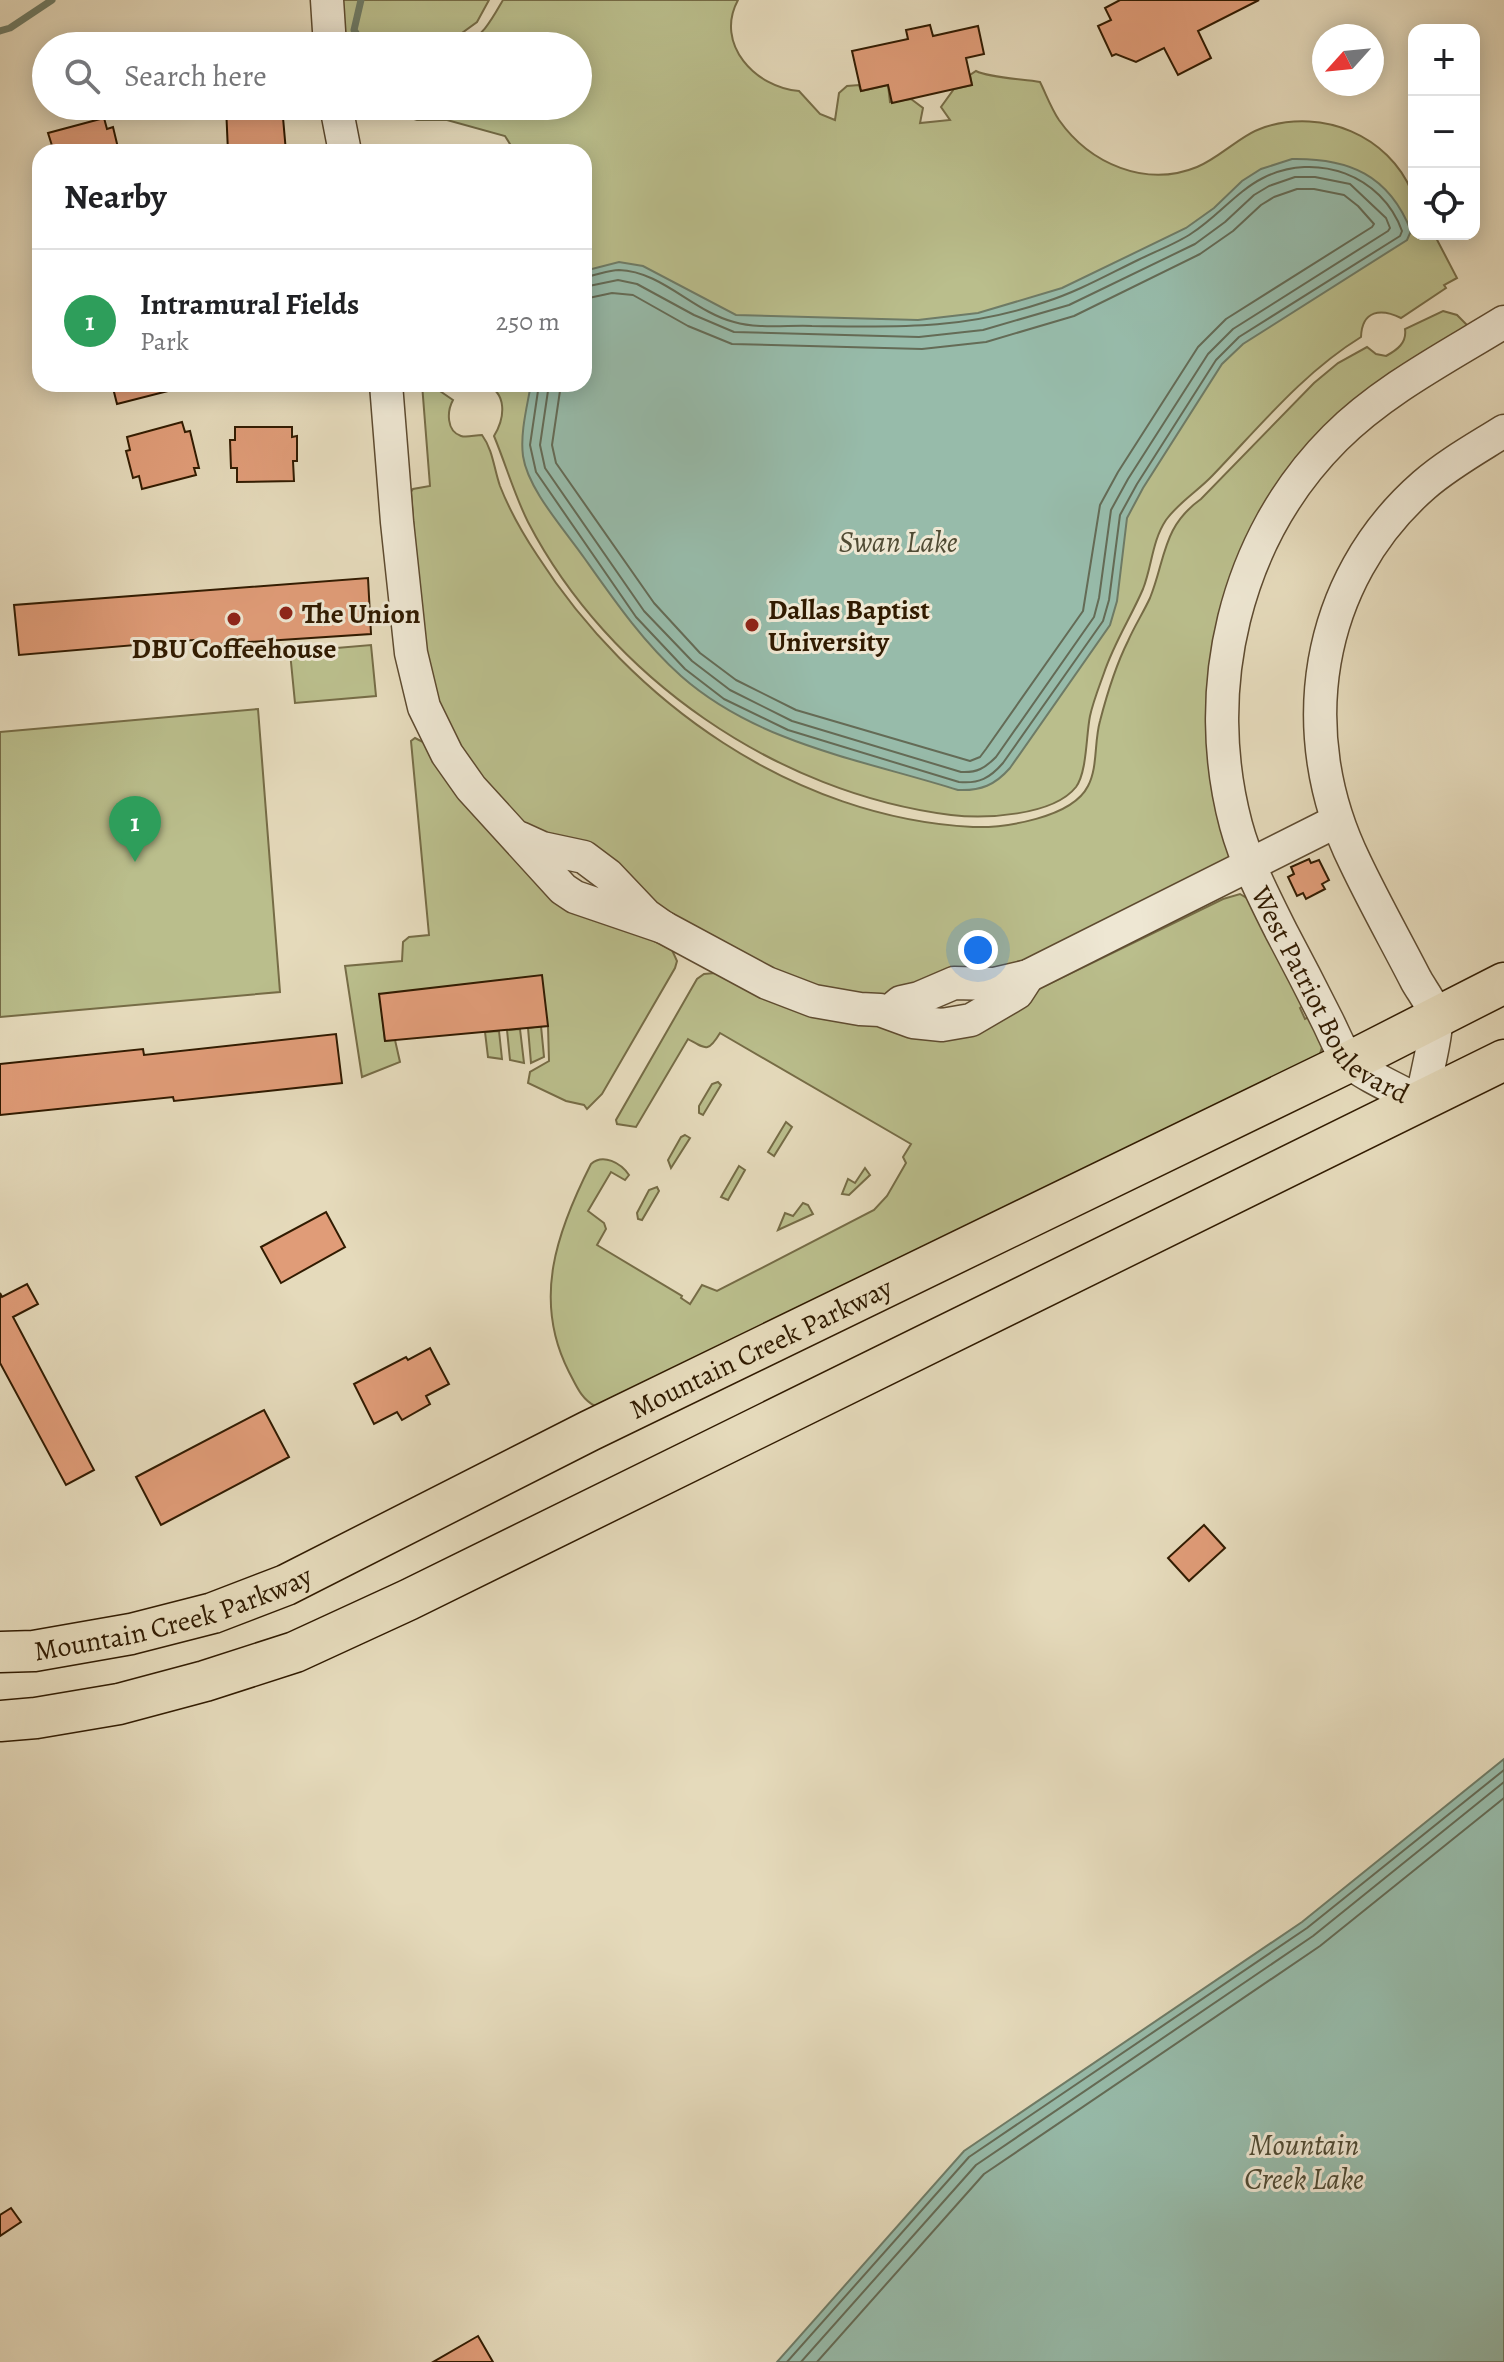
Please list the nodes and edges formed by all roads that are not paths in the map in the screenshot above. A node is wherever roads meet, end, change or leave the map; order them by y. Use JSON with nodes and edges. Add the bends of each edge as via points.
{"nodes":[{"id":1,"x":327,"y":0,"type":"edge"},
{"id":2,"x":329,"y":32,"type":"edge"},
{"id":3,"x":339,"y":120,"type":"edge"},
{"id":4,"x":343,"y":144,"type":"edge"},
{"id":5,"x":1504,"y":322,"type":"edge"},
{"id":6,"x":387,"y":392,"type":"edge"},
{"id":7,"x":1504,"y":431,"type":"edge"},
{"id":8,"x":1337,"y":821,"type":"junction"},
{"id":9,"x":1250,"y":866,"type":"junction"},
{"id":10,"x":1504,"y":983,"type":"edge"},
{"id":11,"x":1436,"y":1018,"type":"junction"},
{"id":12,"x":1504,"y":1060,"type":"edge"},
{"id":13,"x":1349,"y":1062,"type":"junction"},
{"id":14,"x":1421,"y":1102,"type":"junction"},
{"id":15,"x":0,"y":1652,"type":"edge"},
{"id":16,"x":0,"y":1721,"type":"edge"}],
"edges":[{"from":1,"to":2,"type":"street"},
{"from":3,"to":4,"type":"street"},
{"from":5,"to":9,"type":"street","name":"West Patriot Boulevard","via":[[1350,423],[1295,486],[1262,542],[1236,607],[1220,701],[1227,788]]},
{"from":6,"to":9,"type":"street","via":[[411,653],[424,707],[458,771],[517,836],[584,857],[663,927],[789,994],[889,1012],[901,1002],[954,983],[994,984],[1028,976]]},
{"from":7,"to":8,"type":"street","via":[[1442,471],[1401,509],[1361,564],[1339,611],[1323,661],[1320,715],[1326,781]]},
{"from":8,"to":9,"type":"street"},
{"from":8,"to":11,"type":"street"},
{"from":9,"to":13,"type":"street","name":"West Patriot Boulevard"},
{"from":10,"to":11,"type":"main road","name":"Mountain Creek Parkway"},
{"from":11,"to":13,"type":"main road","name":"Mountain Creek Parkway"},
{"from":11,"to":14,"type":"street","name":"West Patriot Boulevard"},
{"from":12,"to":14,"type":"main road"},
{"from":13,"to":14,"type":"street","name":"West Patriot Boulevard"},
{"from":13,"to":15,"type":"main road","name":"Mountain Creek Parkway","via":[[603,1424],[286,1585],[213,1613],[131,1634]]},
{"from":14,"to":16,"type":"main road","via":[[295,1652],[119,1704]]}]}
